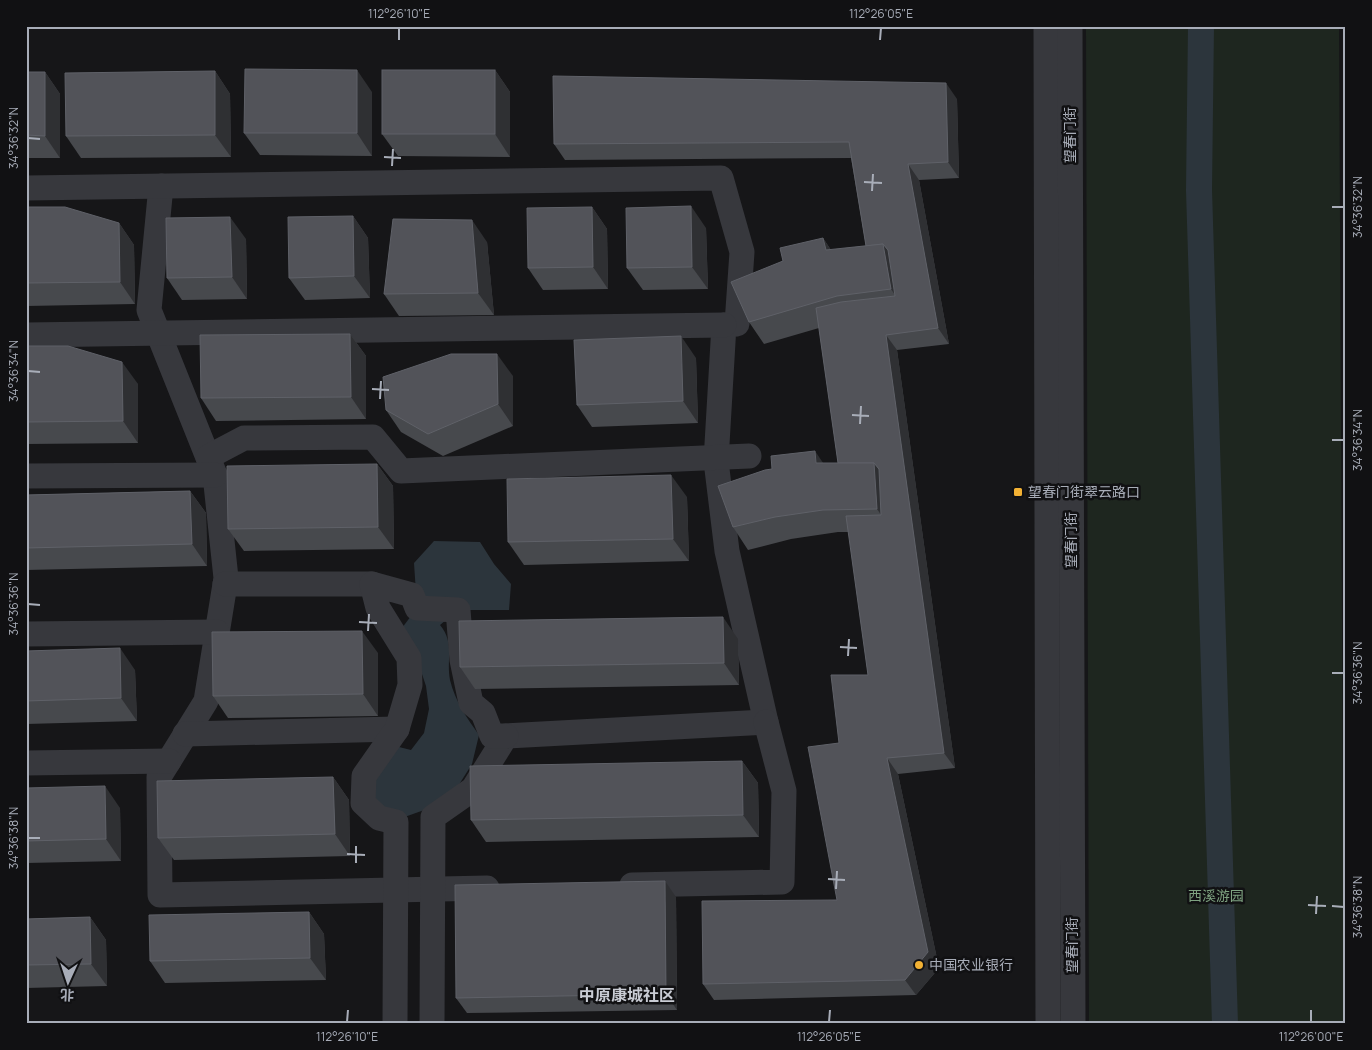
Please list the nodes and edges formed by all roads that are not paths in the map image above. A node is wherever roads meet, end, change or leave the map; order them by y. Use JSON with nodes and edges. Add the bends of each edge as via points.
{"nodes":[{"id":1,"x":1046,"y":26,"type":"edge"},
{"id":2,"x":1070,"y":26,"type":"edge"},
{"id":3,"x":161,"y":186,"type":"junction"},
{"id":4,"x":26,"y":188,"type":"edge"},
{"id":5,"x":724,"y":325,"type":"junction"},
{"id":6,"x":159,"y":333,"type":"junction"},
{"id":7,"x":26,"y":335,"type":"edge"},
{"id":8,"x":716,"y":456,"type":"junction"},
{"id":9,"x":750,"y":456,"type":"dead end"},
{"id":10,"x":212,"y":466,"type":"junction"},
{"id":11,"x":26,"y":476,"type":"edge"},
{"id":12,"x":225,"y":584,"type":"junction"},
{"id":13,"x":372,"y":584,"type":"junction"},
{"id":14,"x":217,"y":632,"type":"junction"},
{"id":15,"x":26,"y":634,"type":"edge"},
{"id":16,"x":766,"y":722,"type":"junction"},
{"id":17,"x":397,"y":729,"type":"junction"},
{"id":18,"x":186,"y":734,"type":"junction"},
{"id":19,"x":506,"y":736,"type":"junction"},
{"id":20,"x":169,"y":761,"type":"junction"},
{"id":21,"x":26,"y":763,"type":"edge"},
{"id":22,"x":612,"y":886,"type":"edge"},
{"id":23,"x":512,"y":888,"type":"edge"},
{"id":24,"x":396,"y":890,"type":"junction"},
{"id":25,"x":433,"y":890,"type":"junction"},
{"id":26,"x":395,"y":1024,"type":"edge"},
{"id":27,"x":432,"y":1024,"type":"edge"},
{"id":28,"x":1048,"y":1024,"type":"edge"},
{"id":29,"x":1072,"y":1024,"type":"edge"}],
"edges":[{"from":1,"to":28,"type":"street","name":"望春门街"},
{"from":2,"to":29,"type":"street","name":"望春门街"},
{"from":3,"to":4,"type":"street"},
{"from":3,"to":5,"type":"street","via":[[721,178],[742,252],[737,324]]},
{"from":3,"to":6,"type":"street","via":[[149,310]]},
{"from":5,"to":6,"type":"street"},
{"from":5,"to":8,"type":"street"},
{"from":6,"to":7,"type":"street"},
{"from":6,"to":10,"type":"street"},
{"from":8,"to":9,"type":"street"},
{"from":8,"to":10,"type":"street","via":[[401,471],[373,437],[244,438]]},
{"from":8,"to":16,"type":"street","via":[[727,551]]},
{"from":10,"to":11,"type":"street"},
{"from":10,"to":12,"type":"street"},
{"from":12,"to":13,"type":"street"},
{"from":12,"to":14,"type":"street"},
{"from":13,"to":17,"type":"street","via":[[378,608],[409,658],[410,685]]},
{"from":13,"to":19,"type":"street","via":[[412,595],[417,608],[458,610],[462,660],[471,703],[484,713],[492,736]]},
{"from":14,"to":15,"type":"street"},
{"from":14,"to":18,"type":"street","via":[[206,702]]},
{"from":16,"to":19,"type":"street"},
{"from":16,"to":22,"type":"street","via":[[784,791],[782,882]]},
{"from":17,"to":18,"type":"street"},
{"from":17,"to":24,"type":"street","via":[[364,776],[363,803],[380,818],[396,822]]},
{"from":18,"to":20,"type":"street"},
{"from":19,"to":25,"type":"street","via":[[472,789],[433,817]]},
{"from":20,"to":21,"type":"street"},
{"from":20,"to":24,"type":"street","via":[[159,777],[160,895]]},
{"from":23,"to":25,"type":"street"},
{"from":24,"to":25,"type":"street"},
{"from":24,"to":26,"type":"street"},
{"from":25,"to":27,"type":"street"}]}
